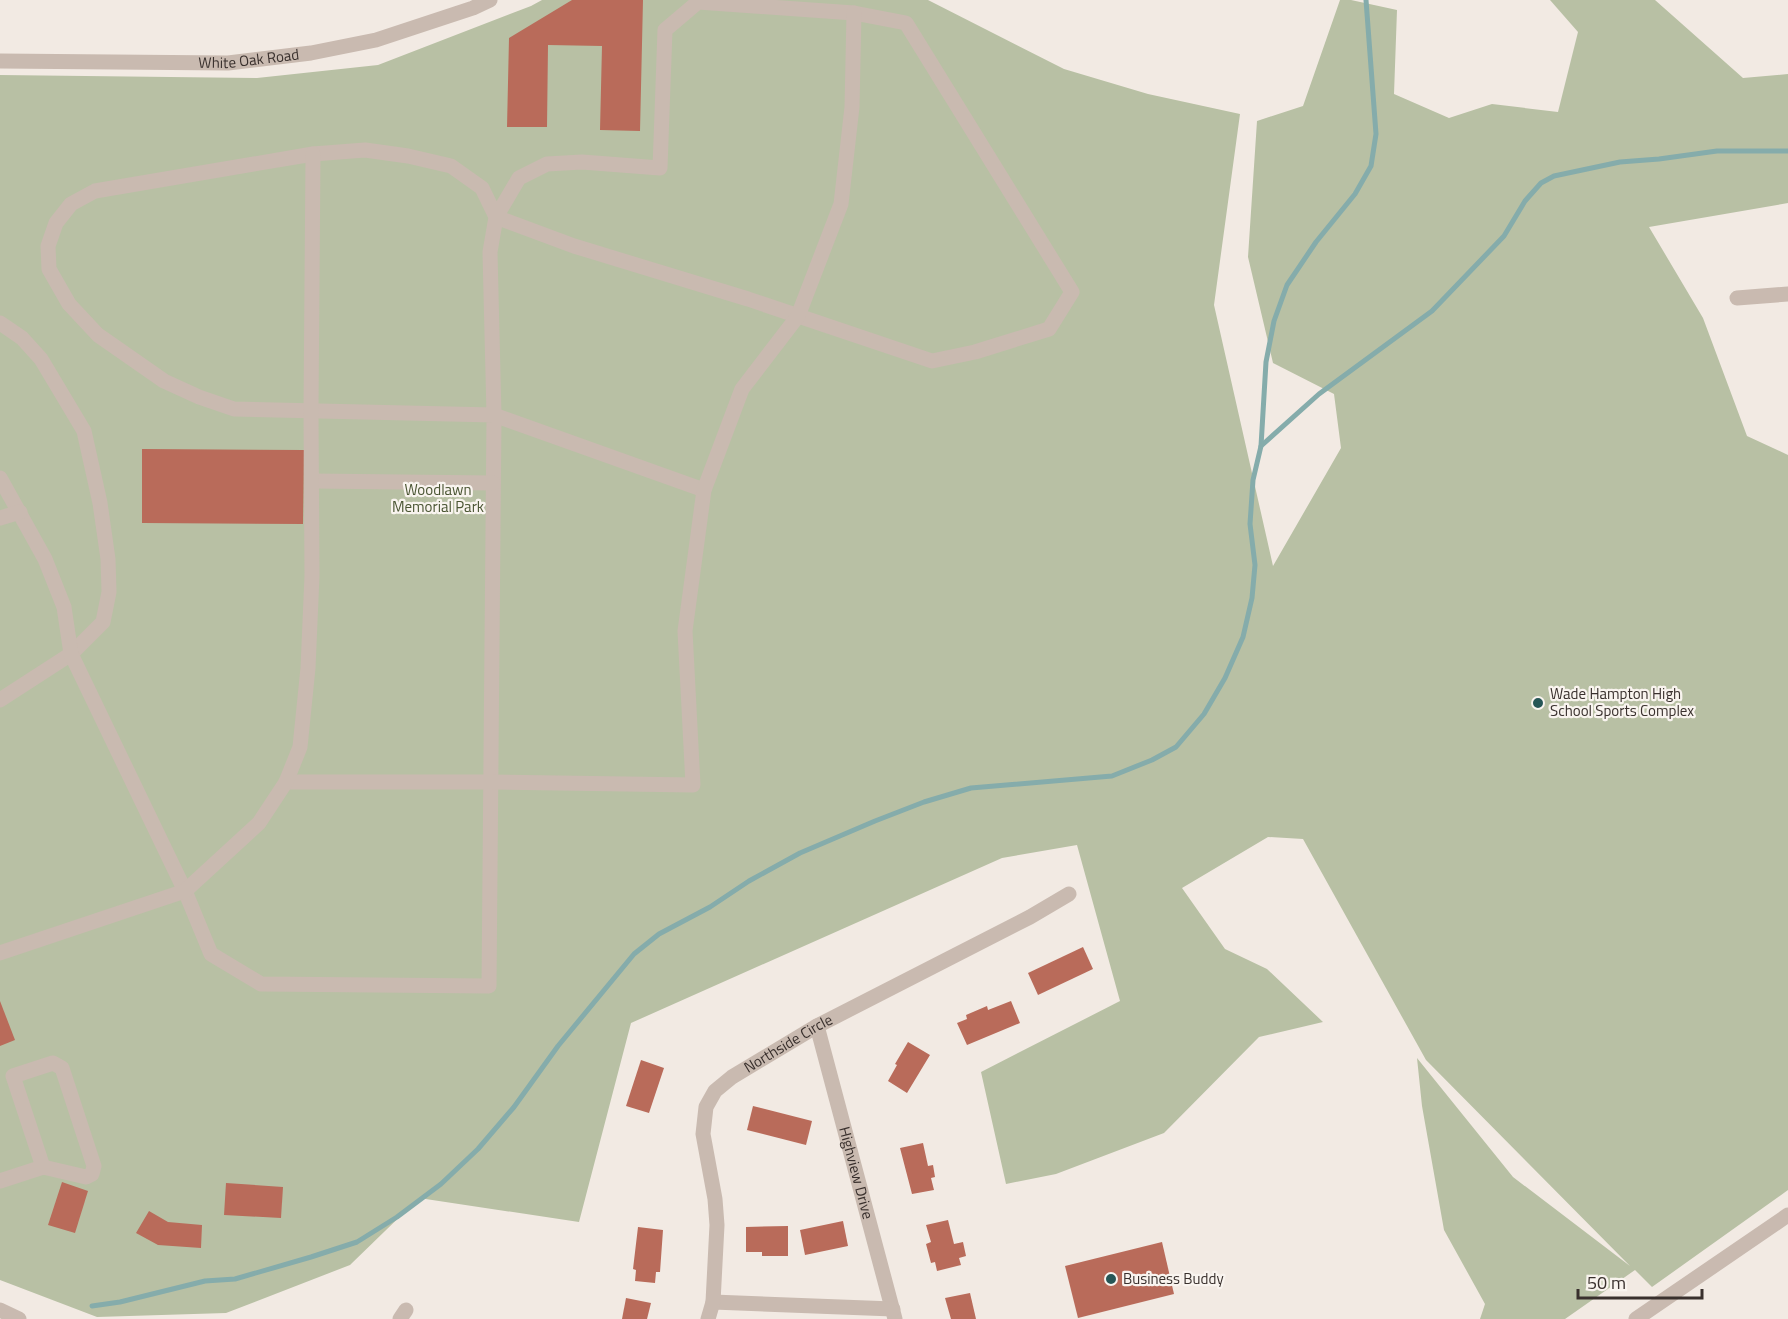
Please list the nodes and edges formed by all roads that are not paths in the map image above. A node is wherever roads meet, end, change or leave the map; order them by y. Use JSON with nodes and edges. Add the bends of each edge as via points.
{"nodes":[{"id":1,"x":490,"y":0,"type":"edge"},
{"id":2,"x":854,"y":13,"type":"junction"},
{"id":3,"x":0,"y":61,"type":"edge"},
{"id":4,"x":313,"y":154,"type":"junction"},
{"id":5,"x":496,"y":217,"type":"junction"},
{"id":6,"x":1788,"y":294,"type":"edge"},
{"id":7,"x":1737,"y":298,"type":"dead end"},
{"id":8,"x":798,"y":316,"type":"junction"},
{"id":9,"x":0,"y":323,"type":"edge"},
{"id":10,"x":311,"y":411,"type":"junction"},
{"id":11,"x":494,"y":415,"type":"junction"},
{"id":12,"x":0,"y":478,"type":"edge"},
{"id":13,"x":312,"y":481,"type":"junction"},
{"id":14,"x":493,"y":483,"type":"junction"},
{"id":15,"x":704,"y":490,"type":"junction"},
{"id":16,"x":20,"y":512,"type":"junction"},
{"id":17,"x":0,"y":518,"type":"edge"},
{"id":18,"x":71,"y":654,"type":"junction"},
{"id":19,"x":0,"y":700,"type":"edge"},
{"id":20,"x":286,"y":782,"type":"junction"},
{"id":21,"x":491,"y":782,"type":"junction"},
{"id":22,"x":185,"y":891,"type":"junction"},
{"id":23,"x":1070,"y":894,"type":"dead end"},
{"id":24,"x":0,"y":953,"type":"edge"},
{"id":25,"x":817,"y":1026,"type":"junction"},
{"id":26,"x":43,"y":1167,"type":"junction"},
{"id":27,"x":0,"y":1180,"type":"edge"},
{"id":28,"x":1788,"y":1215,"type":"edge"},
{"id":29,"x":713,"y":1302,"type":"junction"},
{"id":30,"x":0,"y":1310,"type":"edge"},
{"id":31,"x":894,"y":1314,"type":"edge"},
{"id":32,"x":19,"y":1319,"type":"edge"},
{"id":33,"x":708,"y":1319,"type":"edge"},
{"id":34,"x":1636,"y":1319,"type":"edge"}],
"edges":[{"from":1,"to":3,"type":"street","name":"White Oak Road","via":[[376,40],[311,53],[228,63]]},
{"from":2,"to":5,"type":"street","via":[[698,2],[664,30],[660,168],[582,162],[547,164],[519,178]]},
{"from":2,"to":8,"type":"street","via":[[852,107],[841,204]]},
{"from":2,"to":8,"type":"street","via":[[906,23],[1072,292],[1049,329],[932,361]]},
{"from":4,"to":5,"type":"street","via":[[365,150],[451,166],[482,188]]},
{"from":4,"to":10,"type":"street"},
{"from":4,"to":10,"type":"street","via":[[95,191],[70,204],[56,223],[48,246],[49,269],[69,304],[98,335],[164,381],[234,409]]},
{"from":5,"to":8,"type":"street","via":[[574,246]]},
{"from":5,"to":11,"type":"street","via":[[490,252]]},
{"from":6,"to":7,"type":"street"},
{"from":8,"to":15,"type":"street","via":[[742,389]]},
{"from":9,"to":18,"type":"street","via":[[22,338],[41,359],[84,431],[100,503],[109,592],[103,622]]},
{"from":10,"to":11,"type":"street"},
{"from":10,"to":13,"type":"street"},
{"from":11,"to":14,"type":"street"},
{"from":11,"to":15,"type":"street"},
{"from":12,"to":16,"type":"street"},
{"from":13,"to":14,"type":"street"},
{"from":13,"to":20,"type":"street","via":[[308,668],[300,747]]},
{"from":14,"to":21,"type":"street"},
{"from":15,"to":21,"type":"street","via":[[685,631],[693,785]]},
{"from":16,"to":17,"type":"street"},
{"from":16,"to":18,"type":"street","via":[[64,607]]},
{"from":18,"to":19,"type":"street"},
{"from":18,"to":22,"type":"street"},
{"from":20,"to":21,"type":"street"},
{"from":20,"to":22,"type":"street","via":[[259,823]]},
{"from":21,"to":22,"type":"street","via":[[489,986],[261,984],[211,954]]},
{"from":22,"to":24,"type":"street"},
{"from":23,"to":25,"type":"street","name":"Northside Circle"},
{"from":25,"to":29,"type":"street","name":"Northside Circle","via":[[722,1085],[706,1107],[703,1134],[717,1225]]},
{"from":25,"to":31,"type":"street","name":"Highview Drive"},
{"from":26,"to":26,"type":"street","via":[[86,1177],[92,1174],[94,1166],[62,1068],[53,1063],[13,1076]]},
{"from":26,"to":27,"type":"street"},
{"from":28,"to":34,"type":"street"},
{"from":29,"to":31,"type":"street"},
{"from":29,"to":33,"type":"street","name":"Northside Circle"},
{"from":30,"to":32,"type":"street"}]}
